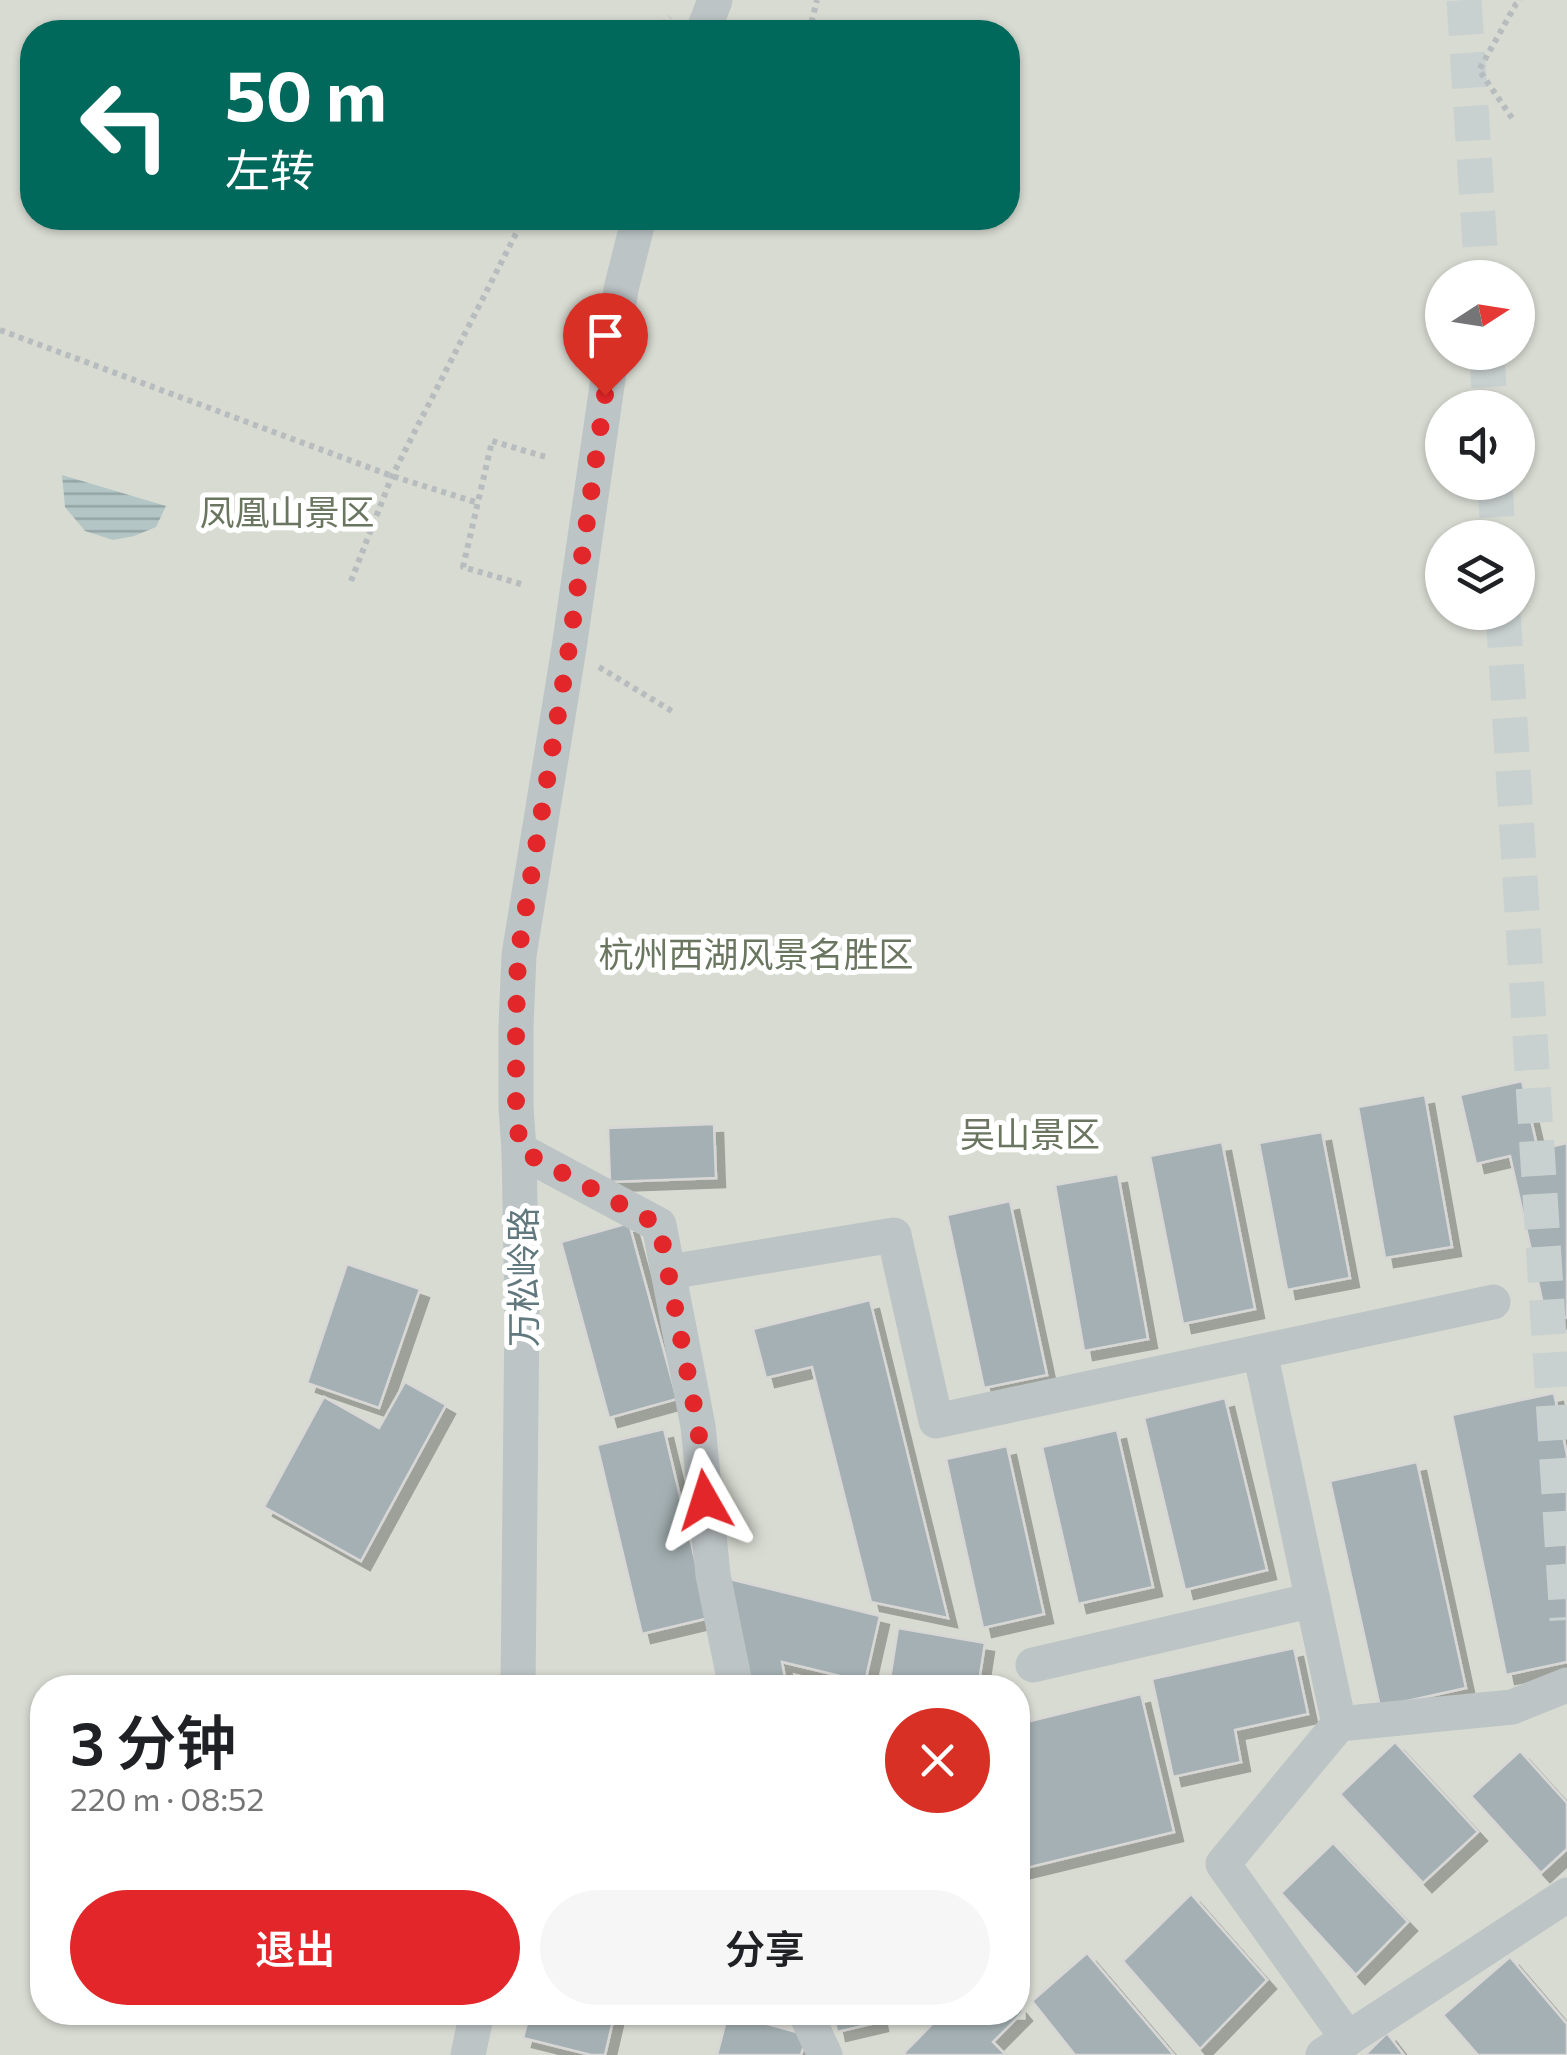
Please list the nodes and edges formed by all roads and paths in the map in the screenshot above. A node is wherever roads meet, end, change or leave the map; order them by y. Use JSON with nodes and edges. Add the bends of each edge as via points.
{"nodes":[{"id":1,"x":1521,"y":0,"type":"edge"},
{"id":2,"x":1512,"y":118,"type":"dead end"},
{"id":3,"x":518,"y":230,"type":"edge"},
{"id":4,"x":636,"y":230,"type":"edge"},
{"id":5,"x":0,"y":330,"type":"edge"},
{"id":6,"x":546,"y":456,"type":"dead end"},
{"id":7,"x":392,"y":476,"type":"junction"},
{"id":8,"x":478,"y":503,"type":"junction"},
{"id":9,"x":351,"y":581,"type":"dead end"},
{"id":10,"x":521,"y":584,"type":"dead end"},
{"id":11,"x":569,"y":648,"type":"junction"},
{"id":12,"x":674,"y":713,"type":"dead end"},
{"id":13,"x":520,"y":1150,"type":"junction"},
{"id":14,"x":669,"y":1272,"type":"junction"},
{"id":15,"x":1493,"y":1302,"type":"dead end"},
{"id":16,"x":1260,"y":1352,"type":"junction"},
{"id":17,"x":1313,"y":1600,"type":"junction"},
{"id":18,"x":1033,"y":1665,"type":"dead end"},
{"id":19,"x":518,"y":1675,"type":"edge"},
{"id":20,"x":733,"y":1675,"type":"edge"},
{"id":21,"x":1567,"y":1685,"type":"edge"},
{"id":22,"x":1339,"y":1724,"type":"junction"},
{"id":23,"x":1567,"y":1895,"type":"edge"},
{"id":24,"x":474,"y":2025,"type":"edge"},
{"id":25,"x":810,"y":2025,"type":"edge"},
{"id":26,"x":1336,"y":2047,"type":"edge"},
{"id":27,"x":468,"y":2055,"type":"edge"},
{"id":28,"x":825,"y":2055,"type":"edge"}],
"edges":[{"from":1,"to":2,"type":"path","via":[[1479,70]]},
{"from":3,"to":7,"type":"path"},
{"from":4,"to":11,"type":"street","name":"万松岭路","via":[[620,288]]},
{"from":5,"to":7,"type":"path"},
{"from":6,"to":8,"type":"path","via":[[492,441]]},
{"from":7,"to":8,"type":"path"},
{"from":7,"to":9,"type":"path"},
{"from":8,"to":10,"type":"path","via":[[463,567]]},
{"from":11,"to":12,"type":"path"},
{"from":11,"to":13,"type":"street","name":"万松岭路","via":[[518,955]]},
{"from":13,"to":14,"type":"street","via":[[659,1225]]},
{"from":13,"to":19,"type":"street","name":"万松岭路"},
{"from":14,"to":16,"type":"street","via":[[894,1235],[936,1421]]},
{"from":14,"to":20,"type":"street"},
{"from":15,"to":16,"type":"street"},
{"from":16,"to":17,"type":"street"},
{"from":17,"to":18,"type":"street"},
{"from":17,"to":22,"type":"street"},
{"from":21,"to":22,"type":"street","via":[[1512,1706]]},
{"from":22,"to":26,"type":"street","via":[[1223,1864]]},
{"from":23,"to":26,"type":"street"},
{"from":24,"to":27,"type":"street"},
{"from":25,"to":28,"type":"street"}]}
